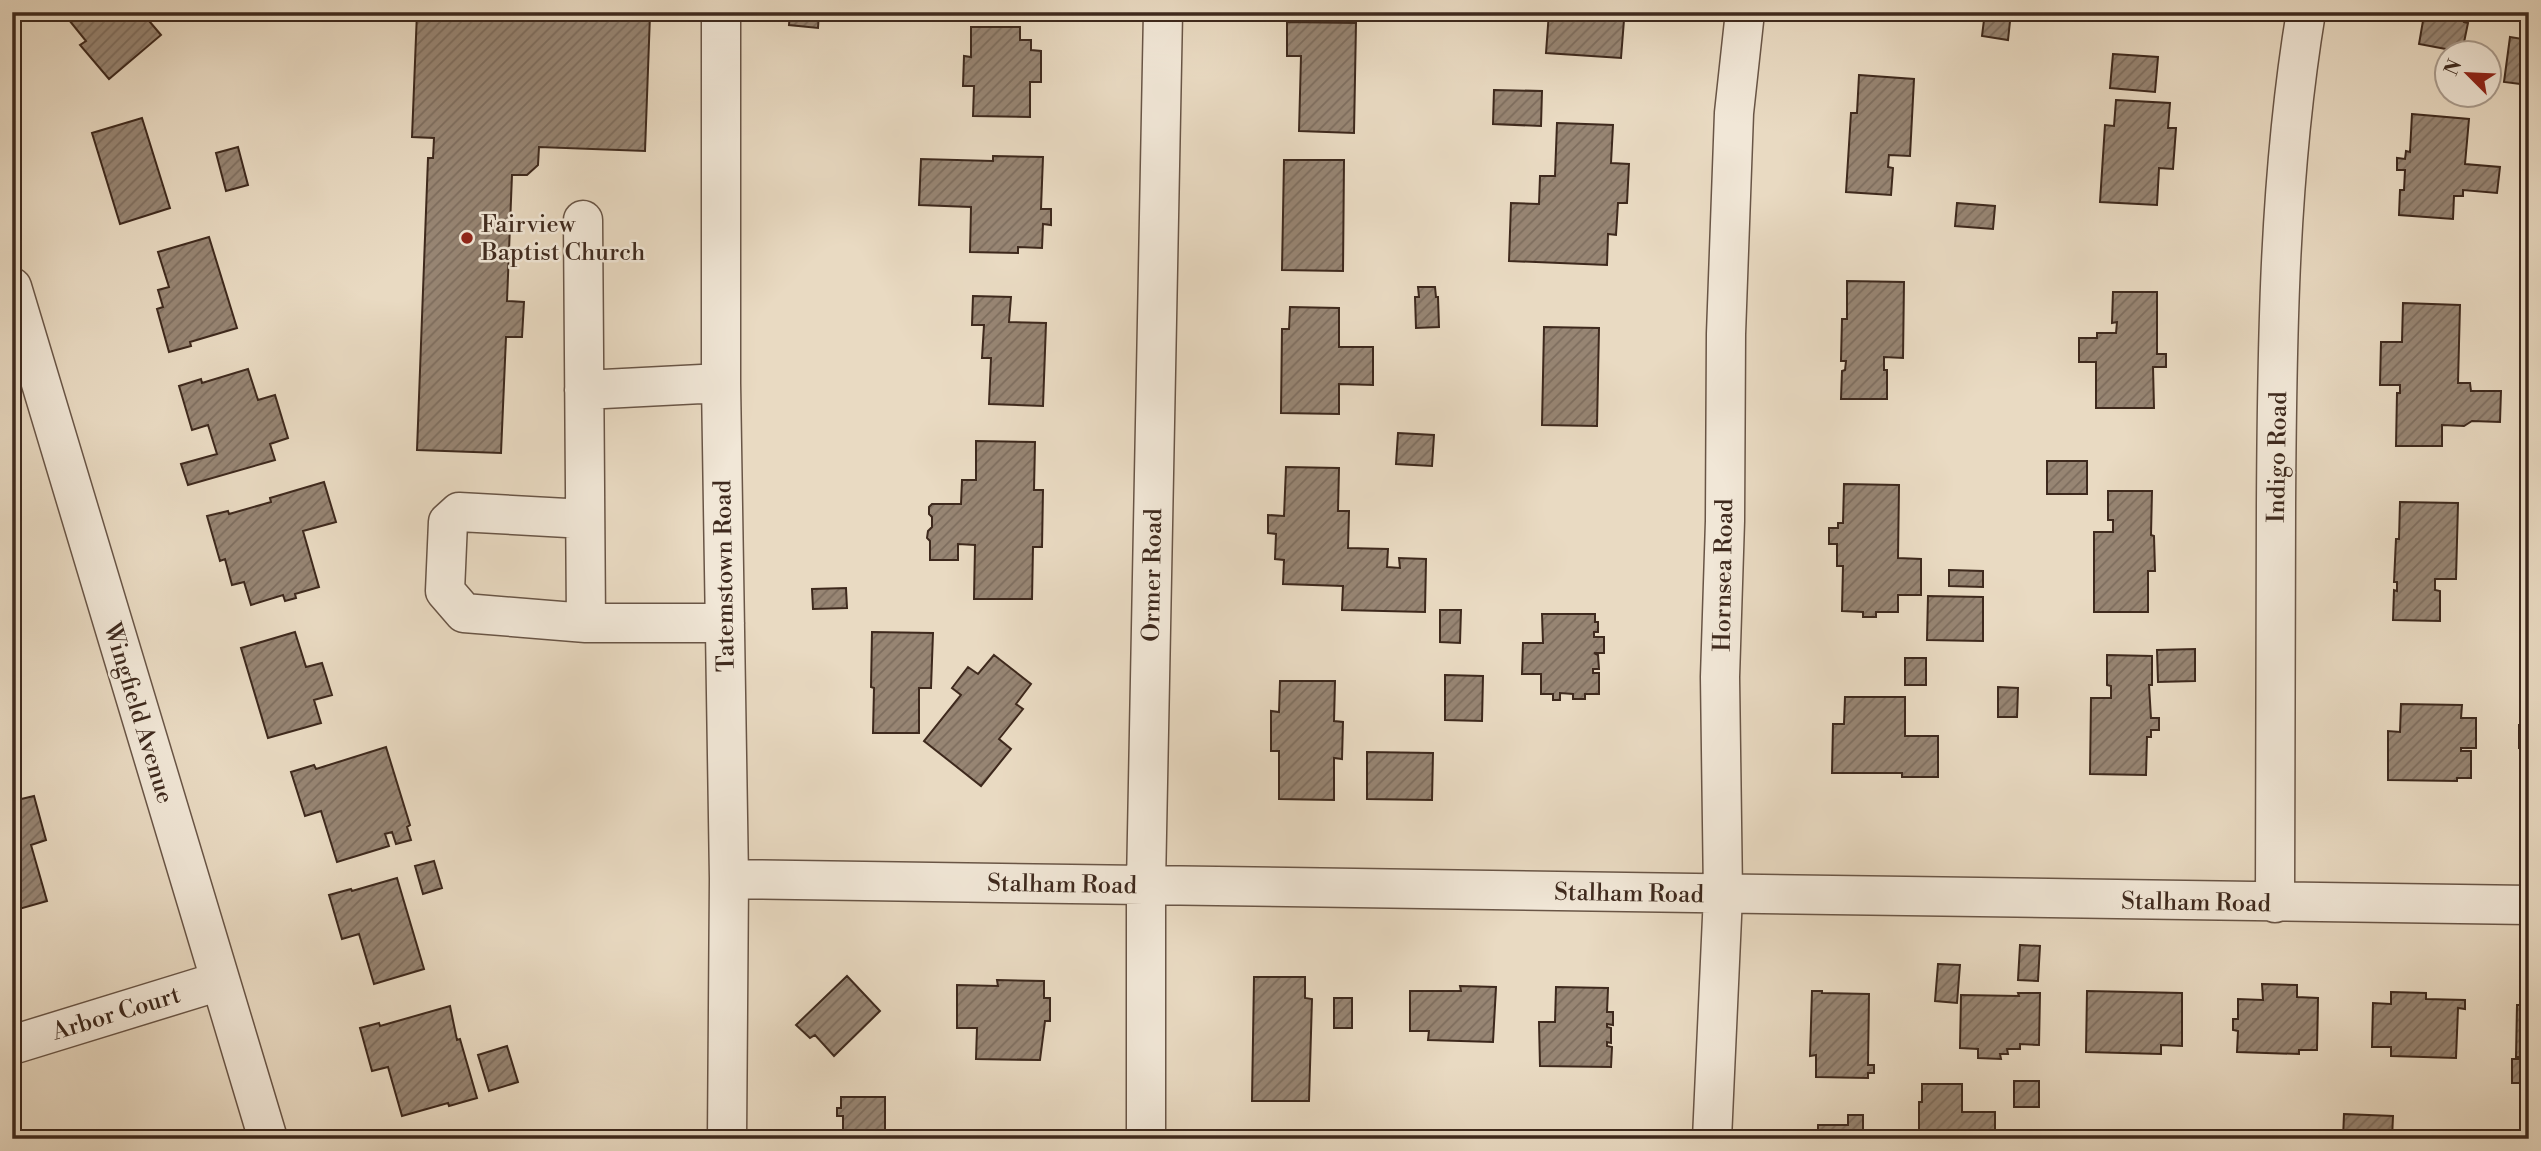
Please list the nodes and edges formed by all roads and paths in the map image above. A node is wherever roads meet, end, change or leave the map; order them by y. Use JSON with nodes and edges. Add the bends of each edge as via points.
{"nodes":[{"id":1,"x":721,"y":12,"type":"edge"},
{"id":2,"x":1163,"y":12,"type":"edge"},
{"id":3,"x":1745,"y":12,"type":"edge"},
{"id":4,"x":2306,"y":12,"type":"edge"},
{"id":5,"x":583,"y":220,"type":"dead end"},
{"id":6,"x":12,"y":287,"type":"edge"},
{"id":7,"x":18,"y":328,"type":"edge"},
{"id":8,"x":721,"y":383,"type":"junction"},
{"id":9,"x":584,"y":390,"type":"junction"},
{"id":10,"x":585,"y":519,"type":"junction"},
{"id":11,"x":586,"y":622,"type":"junction"},
{"id":12,"x":725,"y":623,"type":"junction"},
{"id":13,"x":729,"y":879,"type":"junction"},
{"id":14,"x":1146,"y":885,"type":"junction"},
{"id":15,"x":1723,"y":895,"type":"junction"},
{"id":16,"x":2275,"y":903,"type":"junction"},
{"id":17,"x":2529,"y":905,"type":"edge"},
{"id":18,"x":219,"y":981,"type":"junction"},
{"id":19,"x":12,"y":1045,"type":"edge"},
{"id":20,"x":268,"y":1139,"type":"edge"},
{"id":21,"x":727,"y":1139,"type":"edge"},
{"id":22,"x":1146,"y":1139,"type":"edge"},
{"id":23,"x":1712,"y":1139,"type":"edge"}],
"edges":[{"from":1,"to":8,"type":"street","name":"Tatemstown Road"},
{"from":2,"to":14,"type":"street","name":"Ormer Road"},
{"from":3,"to":15,"type":"street","name":"Hornsea Road","via":[[1734,113],[1726,334],[1720,677]]},
{"from":4,"to":16,"type":"street","name":"Indigo Road","via":[[2288,148],[2280,276]]},
{"from":5,"to":9,"type":"street"},
{"from":6,"to":7,"type":"street","name":"Wingfield Avenue"},
{"from":7,"to":18,"type":"street","name":"Wingfield Avenue"},
{"from":8,"to":9,"type":"street"},
{"from":8,"to":12,"type":"street","name":"Tatemstown Road"},
{"from":9,"to":10,"type":"street"},
{"from":10,"to":11,"type":"street"},
{"from":10,"to":11,"type":"street","via":[[460,512],[448,522],[445,591],[464,613]]},
{"from":11,"to":12,"type":"street"},
{"from":12,"to":13,"type":"street","name":"Tatemstown Road"},
{"from":13,"to":14,"type":"street","name":"Stalham Road"},
{"from":13,"to":21,"type":"street","name":"Tatemstown Road"},
{"from":14,"to":15,"type":"street","name":"Stalham Road"},
{"from":14,"to":22,"type":"street","name":"Ormer Road"},
{"from":15,"to":16,"type":"street","name":"Stalham Road"},
{"from":15,"to":23,"type":"street","name":"Hornsea Road"},
{"from":16,"to":17,"type":"street","name":"Stalham Road"},
{"from":18,"to":19,"type":"street","name":"Arbor Court"},
{"from":18,"to":20,"type":"street","name":"Wingfield Avenue"}]}
